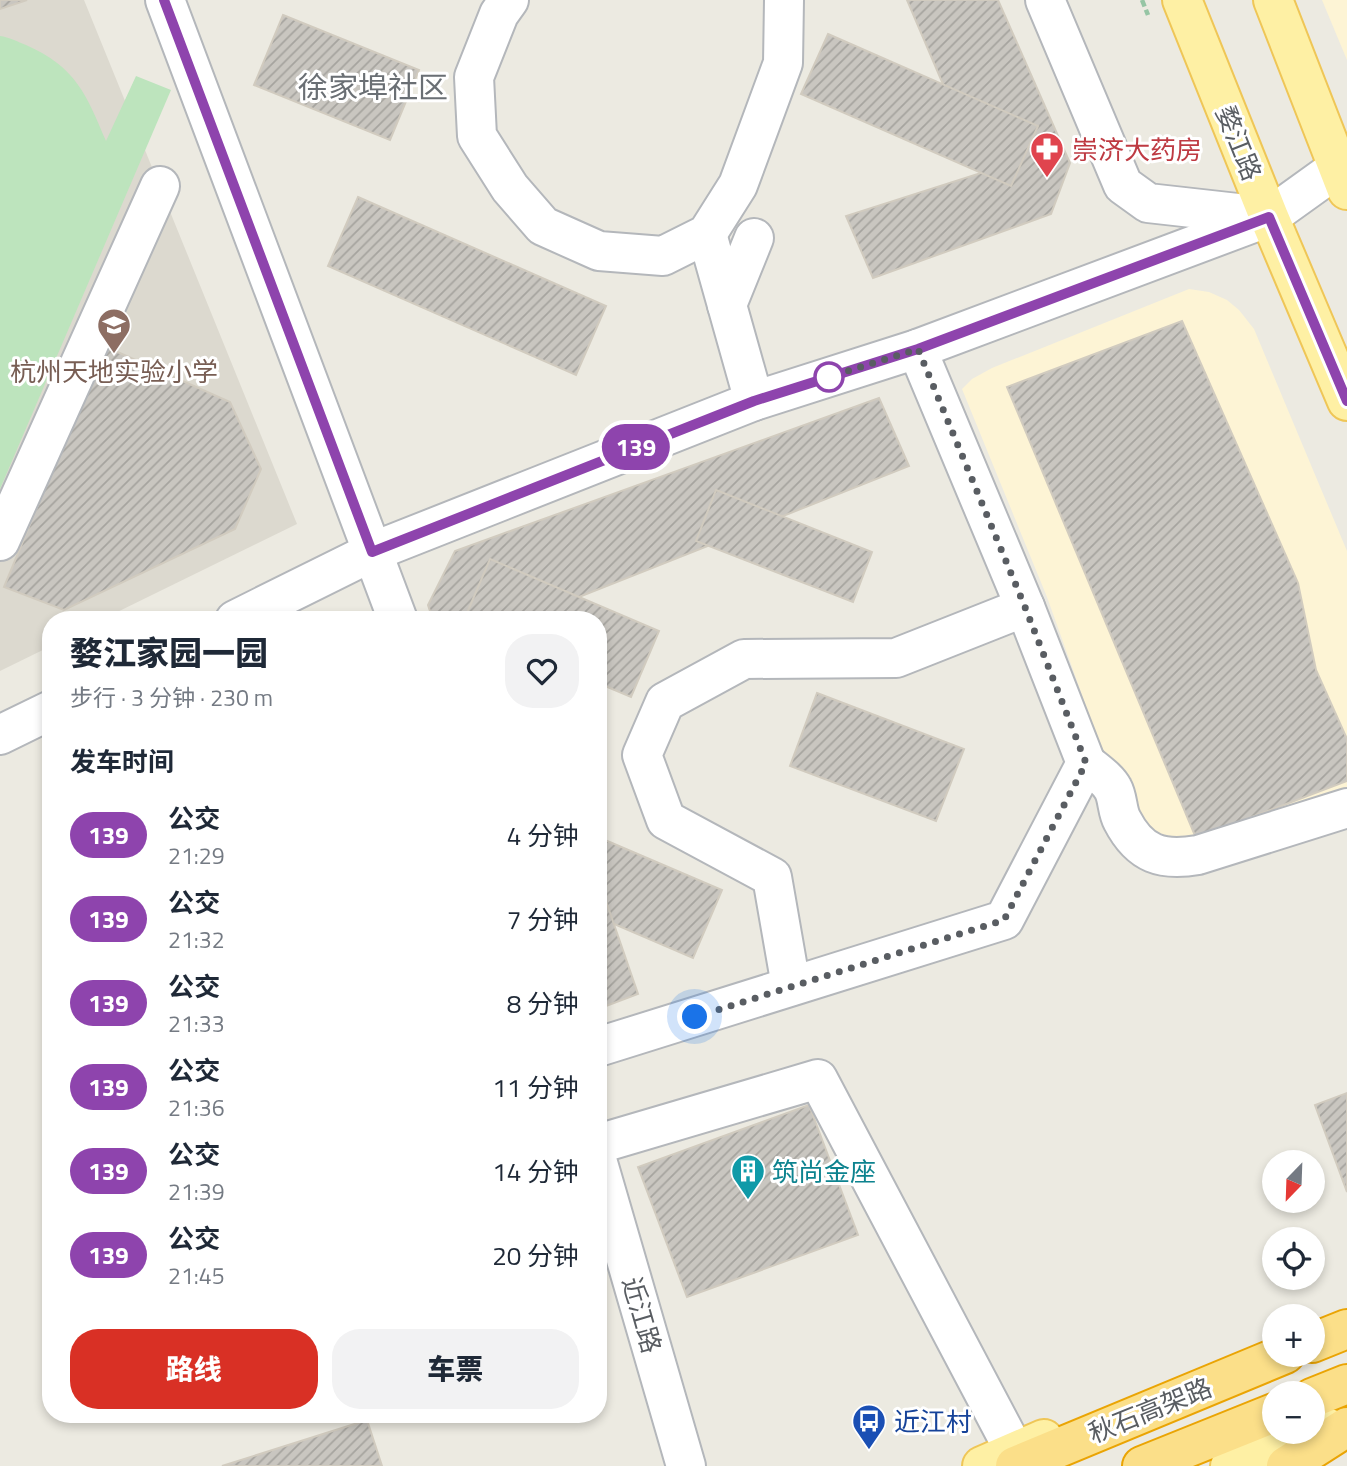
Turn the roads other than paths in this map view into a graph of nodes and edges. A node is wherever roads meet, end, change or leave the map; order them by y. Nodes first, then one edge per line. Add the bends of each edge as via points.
1 (164, 0) edge
2 (509, 0) edge
3 (784, 0) edge
4 (1045, 0) edge
5 (1182, 0) edge
6 (1273, 0) edge
7 (1344, 172) edge
8 (160, 186) dead end
9 (1269, 217) junction
10 (707, 234) junction
11 (754, 238) dead end
12 (727, 305) junction
13 (918, 349) junction
14 (754, 401) junction
15 (1347, 401) edge
16 (0, 541) edge
17 (372, 552) junction
18 (1025, 607) junction
19 (253, 611) edge
20 (395, 611) edge
21 (42, 714) edge
22 (0, 735) edge
23 (1086, 763) junction
24 (1347, 808) edge
25 (791, 986) junction
26 (607, 1044) edge
27 (607, 1141) edge
28 (607, 1194) edge
29 (1347, 1308) edge
30 (1325, 1317) edge
31 (1347, 1329) edge
32 (1325, 1338) edge
33 (1262, 1345) edge
34 (1262, 1363) edge
35 (1347, 1384) edge
36 (1325, 1393) edge
37 (1262, 1418) edge
38 (1347, 1421) edge
39 (1347, 1427) edge
40 (1004, 1461) edge
41 (686, 1466) edge
42 (1142, 1466) edge
43 (1230, 1466) edge
44 (1286, 1466) edge

1 - 17 street
2 - 10 street via 474,77 477,136 510,188 543,226 599,251 663,256
3 - 10 street via 783,64 738,185
4 - 9 street via 1123,185 1148,203
5 - 9 main road, 婺江路
6 - 7 main road
7 - 9 street
8 - 16 street
9 - 13 street
9 - 15 main road, 婺江路
10 - 12 street
11 - 12 street
12 - 14 street
13 - 14 street
13 - 18 street
14 - 17 street
17 - 19 street
17 - 20 street
18 - 23 street
18 - 25 street via 896,658 744,659 665,702 642,755 666,820 772,877
21 - 22 street
23 - 24 street via 1112,788 1121,820 1139,845 1160,857 1198,855
23 - 25 street via 1004,920
25 - 26 street
27 - 40 street via 818,1079
28 - 41 street, 近江路
29 - 30 main road
31 - 32 highway
33 - 40 main road
34 - 40 highway, 秋石高架路
35 - 36 highway
37 - 42 highway, 秋石高架路
38 - 43 main road
39 - 44 highway

